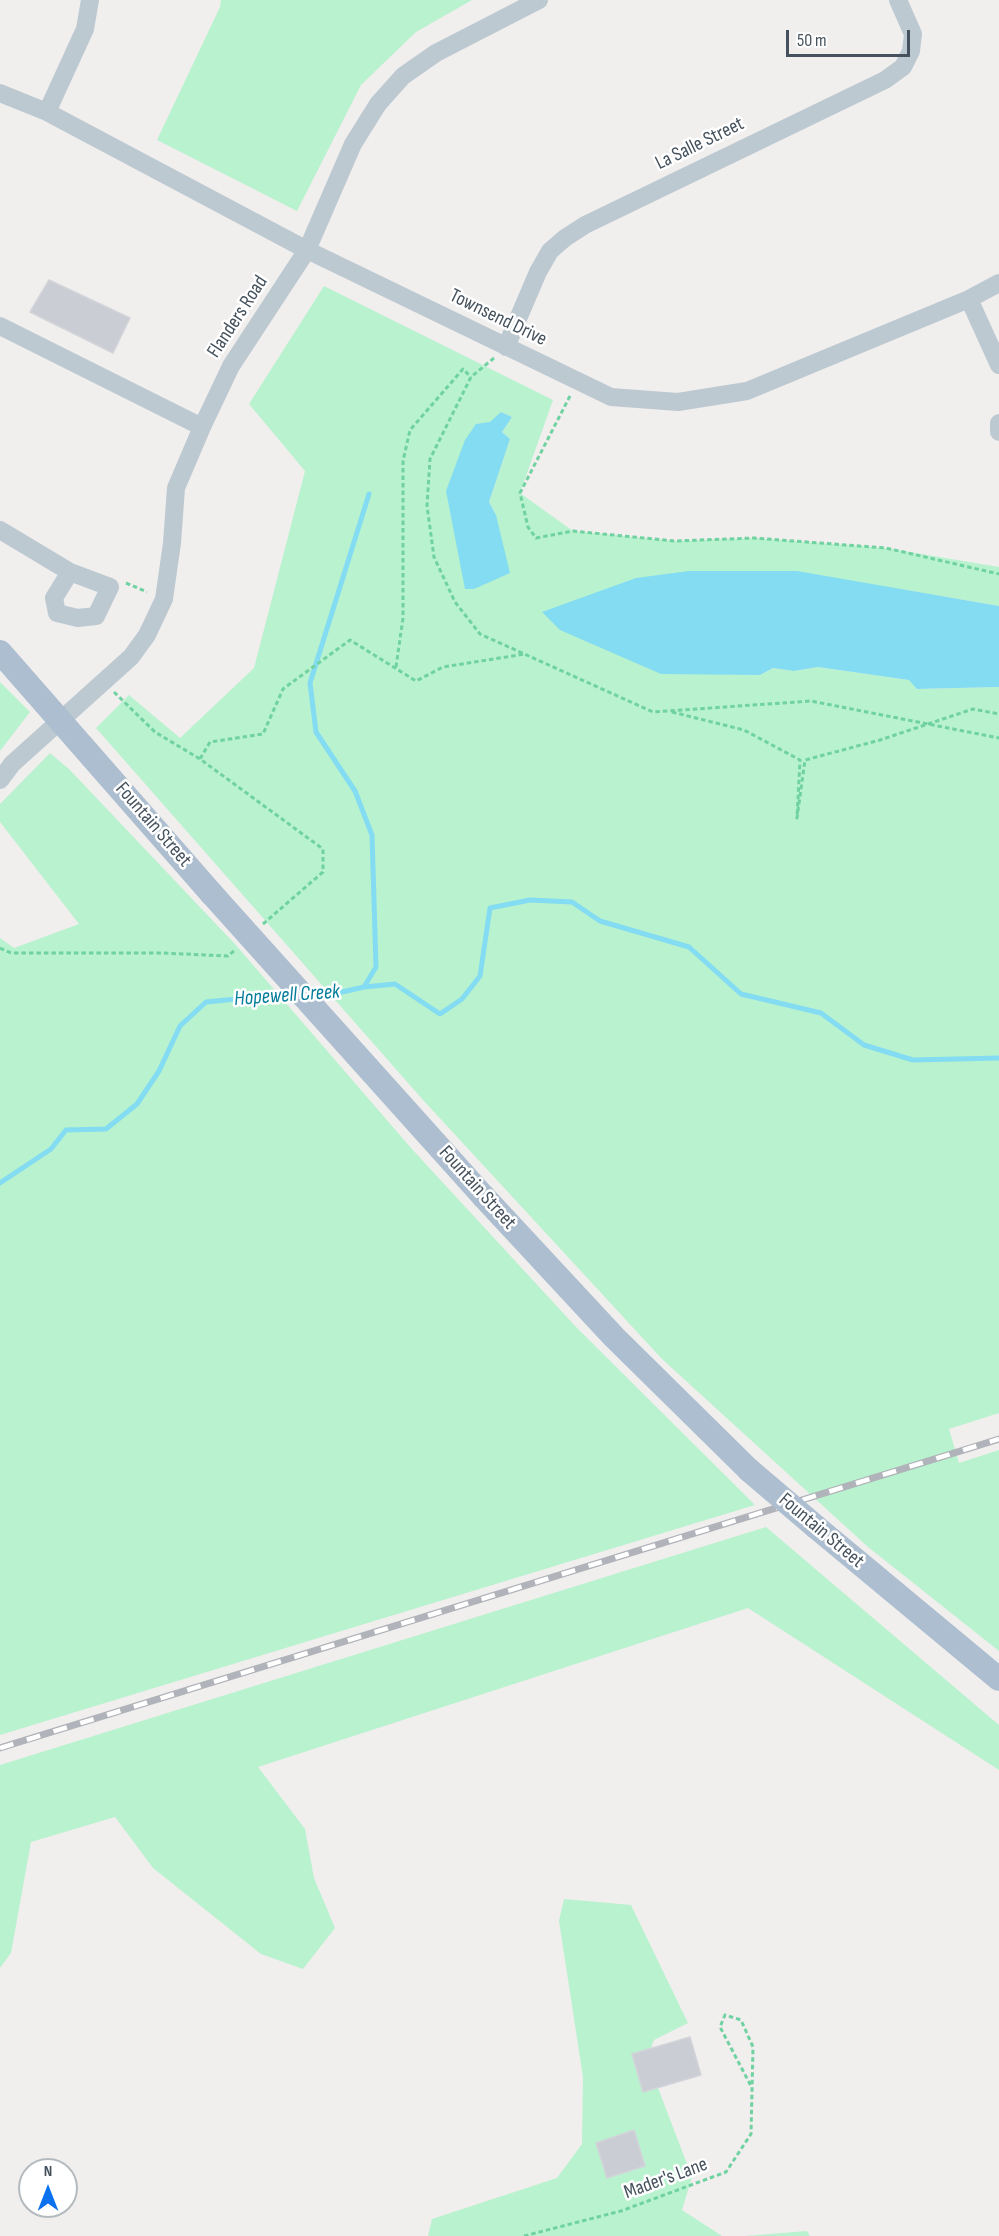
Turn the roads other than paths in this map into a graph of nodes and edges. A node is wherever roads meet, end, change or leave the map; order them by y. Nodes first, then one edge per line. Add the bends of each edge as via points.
1 (90, 0) edge
2 (539, 0) edge
3 (898, 0) edge
4 (0, 93) edge
5 (47, 112) junction
6 (308, 250) junction
7 (999, 283) edge
8 (969, 299) junction
9 (0, 326) edge
10 (506, 347) junction
11 (999, 365) edge
12 (999, 423) edge
13 (202, 426) junction
14 (999, 432) edge
15 (0, 530) edge
16 (70, 572) junction
17 (0, 652) edge
18 (63, 720) junction
19 (0, 780) edge
20 (999, 1678) edge

1 - 5 street via 85,29
2 - 6 street, Flanders Road via 458,40 404,76 378,104 353,144
3 - 10 street, La Salle Street via 913,34 911,51 903,67 885,80 565,238 550,251 538,272
4 - 5 street, Townsend Drive
5 - 6 street, Townsend Drive
6 - 10 street, Townsend Drive
6 - 13 street, Flanders Road via 231,366
7 - 8 street, Townsend Drive
8 - 10 street, Townsend Drive via 747,391 678,402 611,396
8 - 11 street
9 - 13 street
12 - 14 street
13 - 18 street, Flanders Road via 176,488 164,600 131,657
15 - 16 street
16 - 16 street via 110,587 96,616 78,618 57,613 54,598
17 - 18 main road, Fountain Street
18 - 19 street, Flanders Road via 12,764
18 - 20 main road, Fountain Street, bridge via 212,893 614,1337 749,1470

